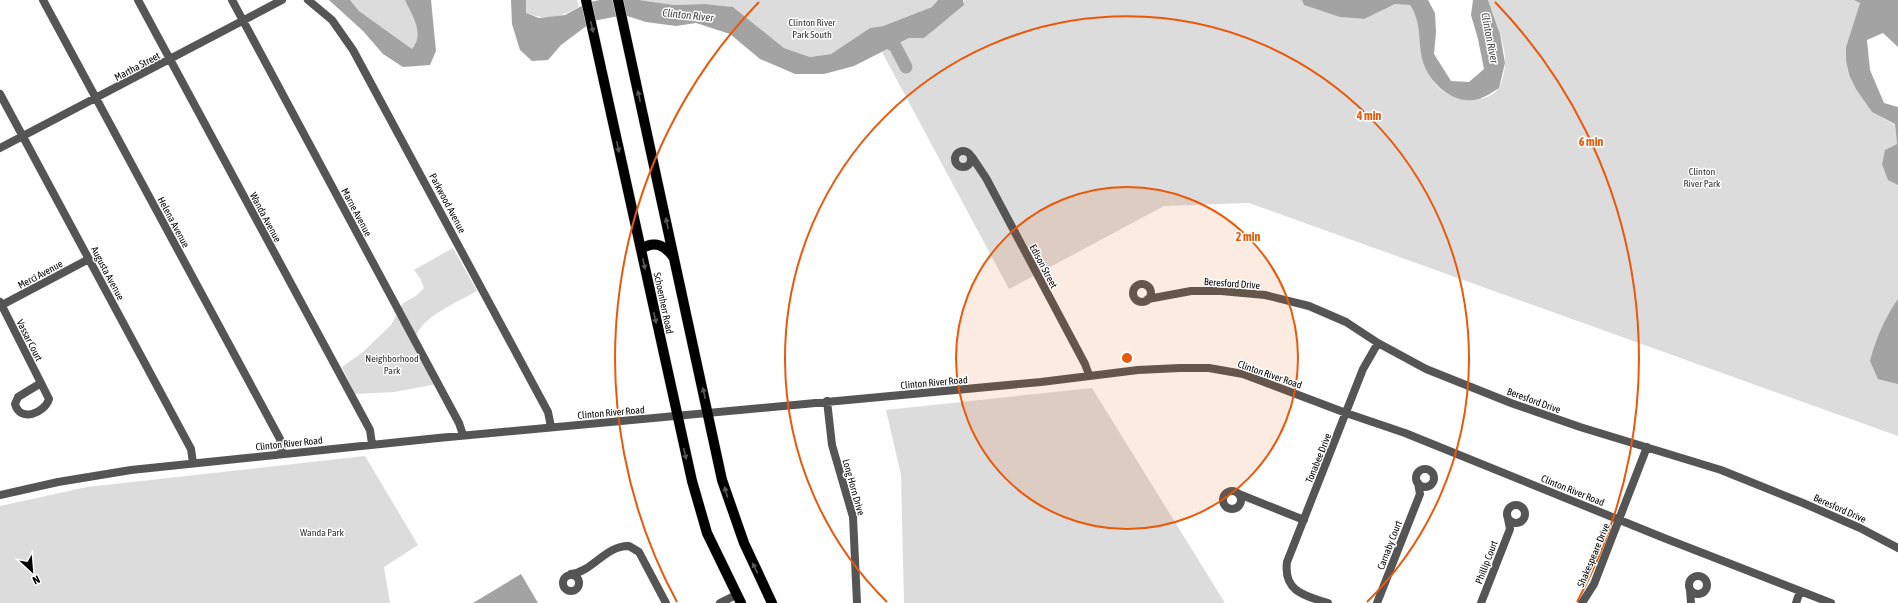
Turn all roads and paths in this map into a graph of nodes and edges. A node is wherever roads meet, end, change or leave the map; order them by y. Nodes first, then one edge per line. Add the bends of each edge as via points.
1 (43, 0) edge
2 (138, 0) edge
3 (232, 0) edge
4 (282, 0) edge
5 (308, 0) edge
6 (586, 0) edge
7 (618, 0) edge
8 (243, 21) junction
9 (170, 60) junction
10 (0, 94) edge
11 (96, 98) junction
12 (23, 136) junction
13 (0, 148) edge
14 (972, 157) junction
15 (967, 167) junction
16 (978, 168) junction
17 (641, 249) junction
18 (89, 259) junction
19 (675, 261) junction
20 (1150, 288) junction
21 (1162, 296) junction
22 (1148, 299) junction
23 (0, 305) edge
24 (1378, 343) junction
25 (1089, 376) junction
26 (41, 383) dead end
27 (827, 402) junction
28 (708, 413) junction
29 (1346, 413) junction
30 (676, 416) junction
31 (551, 427) junction
32 (463, 435) junction
33 (372, 444) junction
34 (1647, 447) junction
35 (282, 454) junction
36 (193, 463) junction
37 (1418, 483) junction
38 (1428, 487) junction
39 (1239, 494) junction
40 (1420, 494) junction
41 (0, 495) edge
42 (1249, 499) junction
43 (1239, 505) junction
44 (1508, 518) junction
45 (1304, 520) junction
46 (1618, 520) junction
47 (1518, 522) junction
48 (1510, 529) junction
49 (1898, 548) edge
50 (575, 573) junction
51 (1690, 590) junction
52 (1800, 591) junction
53 (1700, 594) junction
54 (738, 599) edge
55 (1692, 602) edge
56 (666, 603) edge
57 (720, 603) edge
58 (772, 603) edge
59 (857, 603) edge
60 (1328, 603) edge
61 (1377, 603) edge
62 (1481, 603) edge
63 (1582, 603) edge
64 (1796, 603) edge
65 (1831, 603) edge

1 - 11 street, Helena Avenue
2 - 9 street, Wanda Avenue
3 - 8 street, Marne Avenue
4 - 8 street, Martha Street
5 - 31 street, Parkwood Avenue via 332,20 353,50 544,405
6 -> 17 main road, Schoenherr Road
19 -> 7 main road, Schoenherr Road
8 - 9 street, Martha Street
8 - 32 street, Marne Avenue via 459,423
9 - 11 street, Martha Street
9 - 33 street, Wanda Avenue via 370,430
10 - 12 street, Augusta Avenue
11 - 12 street, Martha Street
11 - 35 street, Helena Avenue via 280,439
12 - 13 street, Martha Street
12 - 18 street, Augusta Avenue
14 - 15 street
14 - 15 street via 969,152 963,150 955,156 957,164
14 - 16 street, Edison Street
15 - 16 street
16 - 25 street, Edison Street via 986,178
17 - 19 main road via 659,244 669,251
17 -> 30 main road, Schoenherr Road
18 - 23 street, Merci Avenue
18 - 36 street, Augusta Avenue via 191,448
28 -> 19 main road, Schoenherr Road
20 - 21 street
20 - 22 street via 1151,294
20 - 22 street via 1142,284 1137,285 1134,290 1137,300
21 - 22 street, Beresford Drive
21 - 24 street, Beresford Drive via 1191,291 1265,295 1324,312 1346,322
23 - 26 street, Vassar Court
24 - 29 street, Tonabee Drive via 1363,369
24 - 34 street, Beresford Drive via 1426,369 1511,403
25 - 27 street, Clinton River Road
25 - 29 street, Clinton River Road via 1173,368 1220,369 1269,383
27 - 28 street, Clinton River Road
27 - 59 street, Long Horn Drive via 832,445 854,525
28 - 30 street, Clinton River Road
58 -> 28 main road, Schoenherr Road via 732,513 722,480
29 - 45 street, Tonabee Drive
29 - 46 street, Clinton River Road via 1406,433
30 - 31 street, Clinton River Road
30 -> 54 main road, Schoenherr Road via 702,518
31 - 32 street, Clinton River Road
32 - 33 street, Clinton River Road
33 - 35 street, Clinton River Road
34 - 46 street, Shakespeare Drive
34 - 49 street, Beresford Drive via 1721,470 1802,502
35 - 36 street, Clinton River Road
36 - 41 street, Clinton River Road via 105,473
37 - 38 street via 1422,487
37 - 38 street via 1418,475 1421,471 1427,470 1434,478
37 - 40 street
38 - 40 street, Carnaby Court
39 - 42 street
39 - 43 street
39 - 43 street via 1228,492 1224,502 1232,509
40 - 61 street, Carnaby Court
42 - 43 street
42 - 45 street
44 - 47 street
44 - 47 street via 1510,508 1520,507 1524,511 1524,516
44 - 48 street
45 - 60 street, Tonabee Drive via 1287,562 1287,572 1290,582 1301,595
46 - 52 street, Clinton River Road
46 - 63 street, Shakespeare Drive via 1594,584
47 - 48 street, Phillip Court
48 - 62 street, Phillip Court
50 - 50 street via 579,581 577,589 566,590 563,581 566,576
50 - 56 street via 618,548 629,546 639,552
51 - 53 street
51 - 53 street via 1689,584 1692,579 1702,578 1706,585
51 - 55 street
52 - 64 street
52 - 65 street, Clinton River Road
53 - 55 street
54 - 57 street

